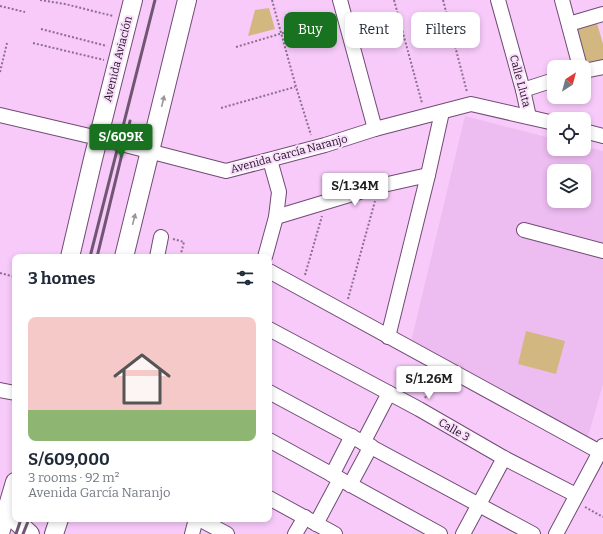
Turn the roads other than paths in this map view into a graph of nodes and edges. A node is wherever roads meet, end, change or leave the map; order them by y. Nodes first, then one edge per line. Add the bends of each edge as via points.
1 (133, 0) edge
2 (187, 0) edge
3 (340, 0) edge
4 (498, 0) edge
5 (562, 0) edge
6 (602, 19) edge
7 (569, 24) junction
8 (578, 60) edge
9 (603, 67) edge
10 (591, 70) edge
11 (547, 82) edge
12 (523, 90) junction
13 (442, 112) junction
14 (0, 115) edge
15 (529, 116) junction
16 (547, 121) edge
17 (375, 130) junction
18 (591, 133) edge
19 (603, 136) edge
20 (98, 138) junction
21 (150, 152) junction
22 (270, 160) junction
23 (428, 175) junction
24 (276, 217) junction
25 (524, 230) dead end
26 (161, 237) dead end
27 (603, 251) edge
28 (71, 254) edge
29 (125, 254) edge
30 (158, 254) edge
31 (266, 254) edge
32 (272, 273) edge
33 (272, 331) edge
34 (388, 337) junction
35 (0, 390) edge
36 (12, 392) edge
37 (389, 393) junction
38 (272, 394) edge
39 (272, 442) edge
40 (362, 442) junction
41 (601, 449) edge
42 (504, 458) junction
43 (341, 480) junction
44 (12, 490) edge
45 (575, 498) junction
46 (8, 500) edge
47 (272, 500) edge
48 (479, 505) junction
49 (12, 511) edge
50 (310, 520) junction
51 (17, 522) edge
52 (195, 522) edge
53 (205, 522) edge
54 (0, 533) edge
55 (30, 534) edge
56 (192, 534) edge
57 (227, 534) edge
58 (296, 534) edge
59 (335, 534) edge
60 (440, 534) edge
61 (463, 534) edge
62 (533, 534) edge
63 (556, 534) edge

1 - 20 main road, Avenida Aviación
21 -> 2 main road
3 - 17 street
4 - 12 street, Calle Lluta
5 - 7 street
6 - 7 street
7 - 8 street
9 - 10 street
11 - 12 street
12 - 15 street, Calle Lluta
13 - 15 street, Avenida García Naranjo via 471,104
13 - 17 street, Avenida García Naranjo
13 - 23 street
14 - 20 street, Avenida García Naranjo
15 - 16 street, Avenida García Naranjo
17 - 22 street, Avenida García Naranjo
18 - 19 street
20 - 21 street, Avenida García Naranjo
20 - 28 main road, Avenida Aviación
21 - 22 street, Avenida García Naranjo via 226,171
29 -> 21 main road
22 - 24 street via 278,192
23 - 24 street via 379,186
23 - 34 street
24 - 31 street
25 - 27 street
26 - 30 street
32 - 34 street
33 - 37 street, Calle 3
34 - 41 street
35 - 36 street
37 - 40 street
37 - 42 street, Calle 3
38 - 40 street
39 - 43 street
40 - 43 street
40 - 43 street
40 - 48 street
41 - 45 street
42 - 45 street, Calle 3
42 - 48 street
43 - 50 street
43 - 60 street
44 - 46 main road
45 - 63 street
46 - 49 main road
46 - 54 main road
47 - 50 street
48 - 61 street
48 - 62 street
50 - 58 street
50 - 59 street
51 - 55 main road
52 - 56 street
53 - 57 street

